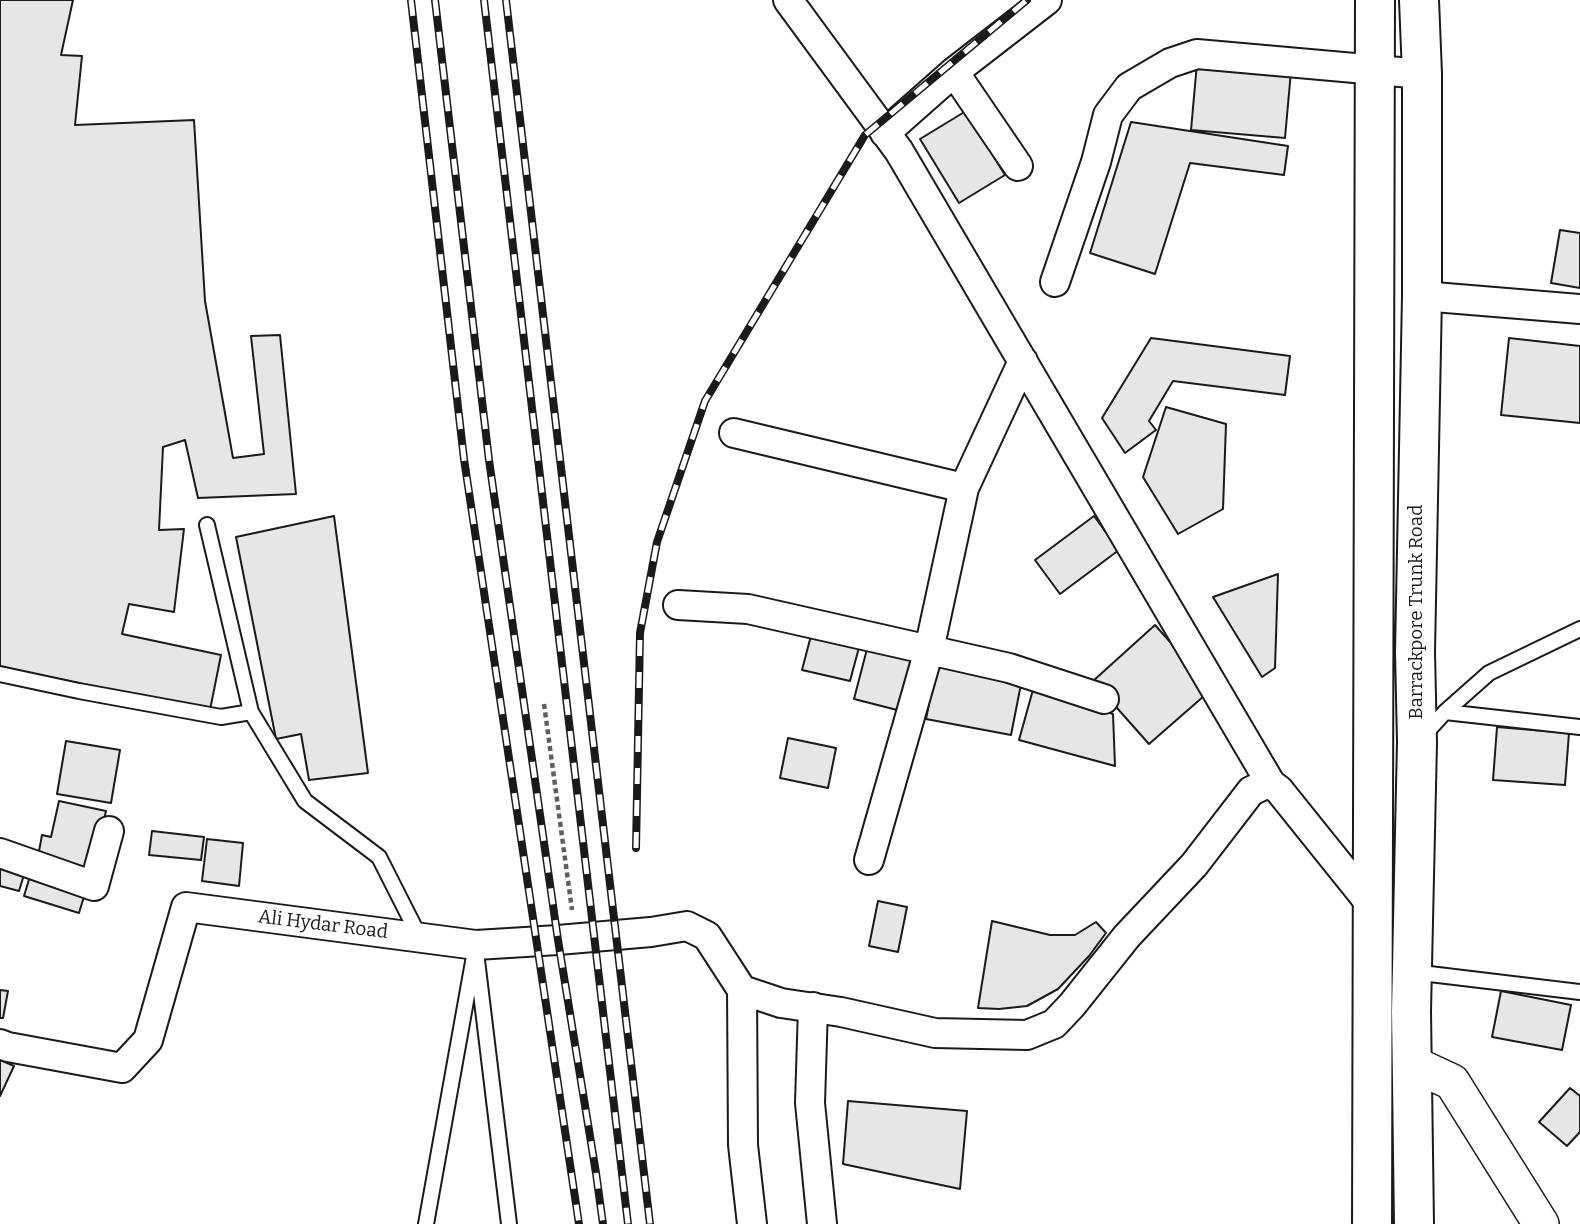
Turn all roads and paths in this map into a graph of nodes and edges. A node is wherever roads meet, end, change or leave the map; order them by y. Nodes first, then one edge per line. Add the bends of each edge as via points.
1 (788, 0) edge
2 (1047, 0) edge
3 (1375, 0) edge
4 (1419, 0) edge
5 (1376, 71) junction
6 (954, 72) junction
7 (1422, 74) junction
8 (885, 133) junction
9 (1018, 166) dead end
10 (1055, 282) dead end
11 (1422, 296) junction
12 (1580, 309) edge
13 (1023, 361) junction
14 (734, 433) dead end
15 (964, 488) junction
16 (206, 525) dead end
17 (678, 605) dead end
18 (1580, 629) edge
19 (929, 650) junction
20 (0, 674) edge
21 (1104, 699) dead end
22 (544, 704) dead end
23 (251, 712) junction
24 (1445, 712) junction
25 (1580, 727) edge
26 (1417, 742) junction
27 (1271, 784) junction
28 (109, 831) dead end
29 (0, 853) edge
30 (869, 860) dead end
31 (1373, 907) junction
32 (419, 938) junction
33 (576, 938) junction
34 (476, 945) junction
35 (1392, 971) junction
36 (742, 990) junction
37 (1580, 992) edge
38 (813, 1007) junction
39 (0, 1044) edge
40 (1411, 1063) junction
41 (426, 1224) edge
42 (509, 1224) edge
43 (752, 1224) edge
44 (822, 1224) edge
45 (1372, 1224) edge
46 (1414, 1224) edge
47 (1541, 1224) edge

1 - 8 street
2 - 6 street
3 - 5 main road, Barrackpore Trunk Road
4 - 7 main road, Barrackpore Trunk Road
5 - 7 street
5 - 10 street via 1197,54 1170,63 1129,87 1108,115
5 - 31 main road, Barrackpore Trunk Road
6 - 8 street
6 - 9 street
7 - 11 main road, Barrackpore Trunk Road
8 - 13 street
11 - 12 street
11 - 26 main road, Barrackpore Trunk Road
13 - 15 street
13 - 27 street
14 - 15 street
15 - 19 street
16 - 23 lane
17 - 19 street via 748,609
18 - 24 lane via 1489,673
19 - 21 street via 1009,668
19 - 30 street
20 - 23 lane via 220,716
22 - 33 path
23 - 32 lane via 305,801 379,857
24 - 25 lane
24 - 26 lane
26 - 35 main road, Barrackpore Trunk Road
27 - 31 street
27 - 38 street via 1251,791 1194,865 1054,1024 1027,1035 935,1033
28 - 29 street via 94,886
31 - 35 main road, Barrackpore Trunk Road
32 - 34 street, Ali Hydar Road
32 - 39 street, Ali Hydar Road via 187,907 148,1040 122,1068
33 - 34 street, Ali Hydar Road
33 - 36 street, Ali Hydar Road via 687,926 707,936
34 - 41 lane
34 - 42 lane
35 - 37 lane
35 - 40 main road, Barrackpore Trunk Road
35 - 45 main road, Barrackpore Trunk Road
36 - 38 street via 781,1003
36 - 43 street via 743,1144
38 - 44 street via 810,1103
40 - 46 main road, Barrackpore Trunk Road
40 - 47 street via 1452,1082

